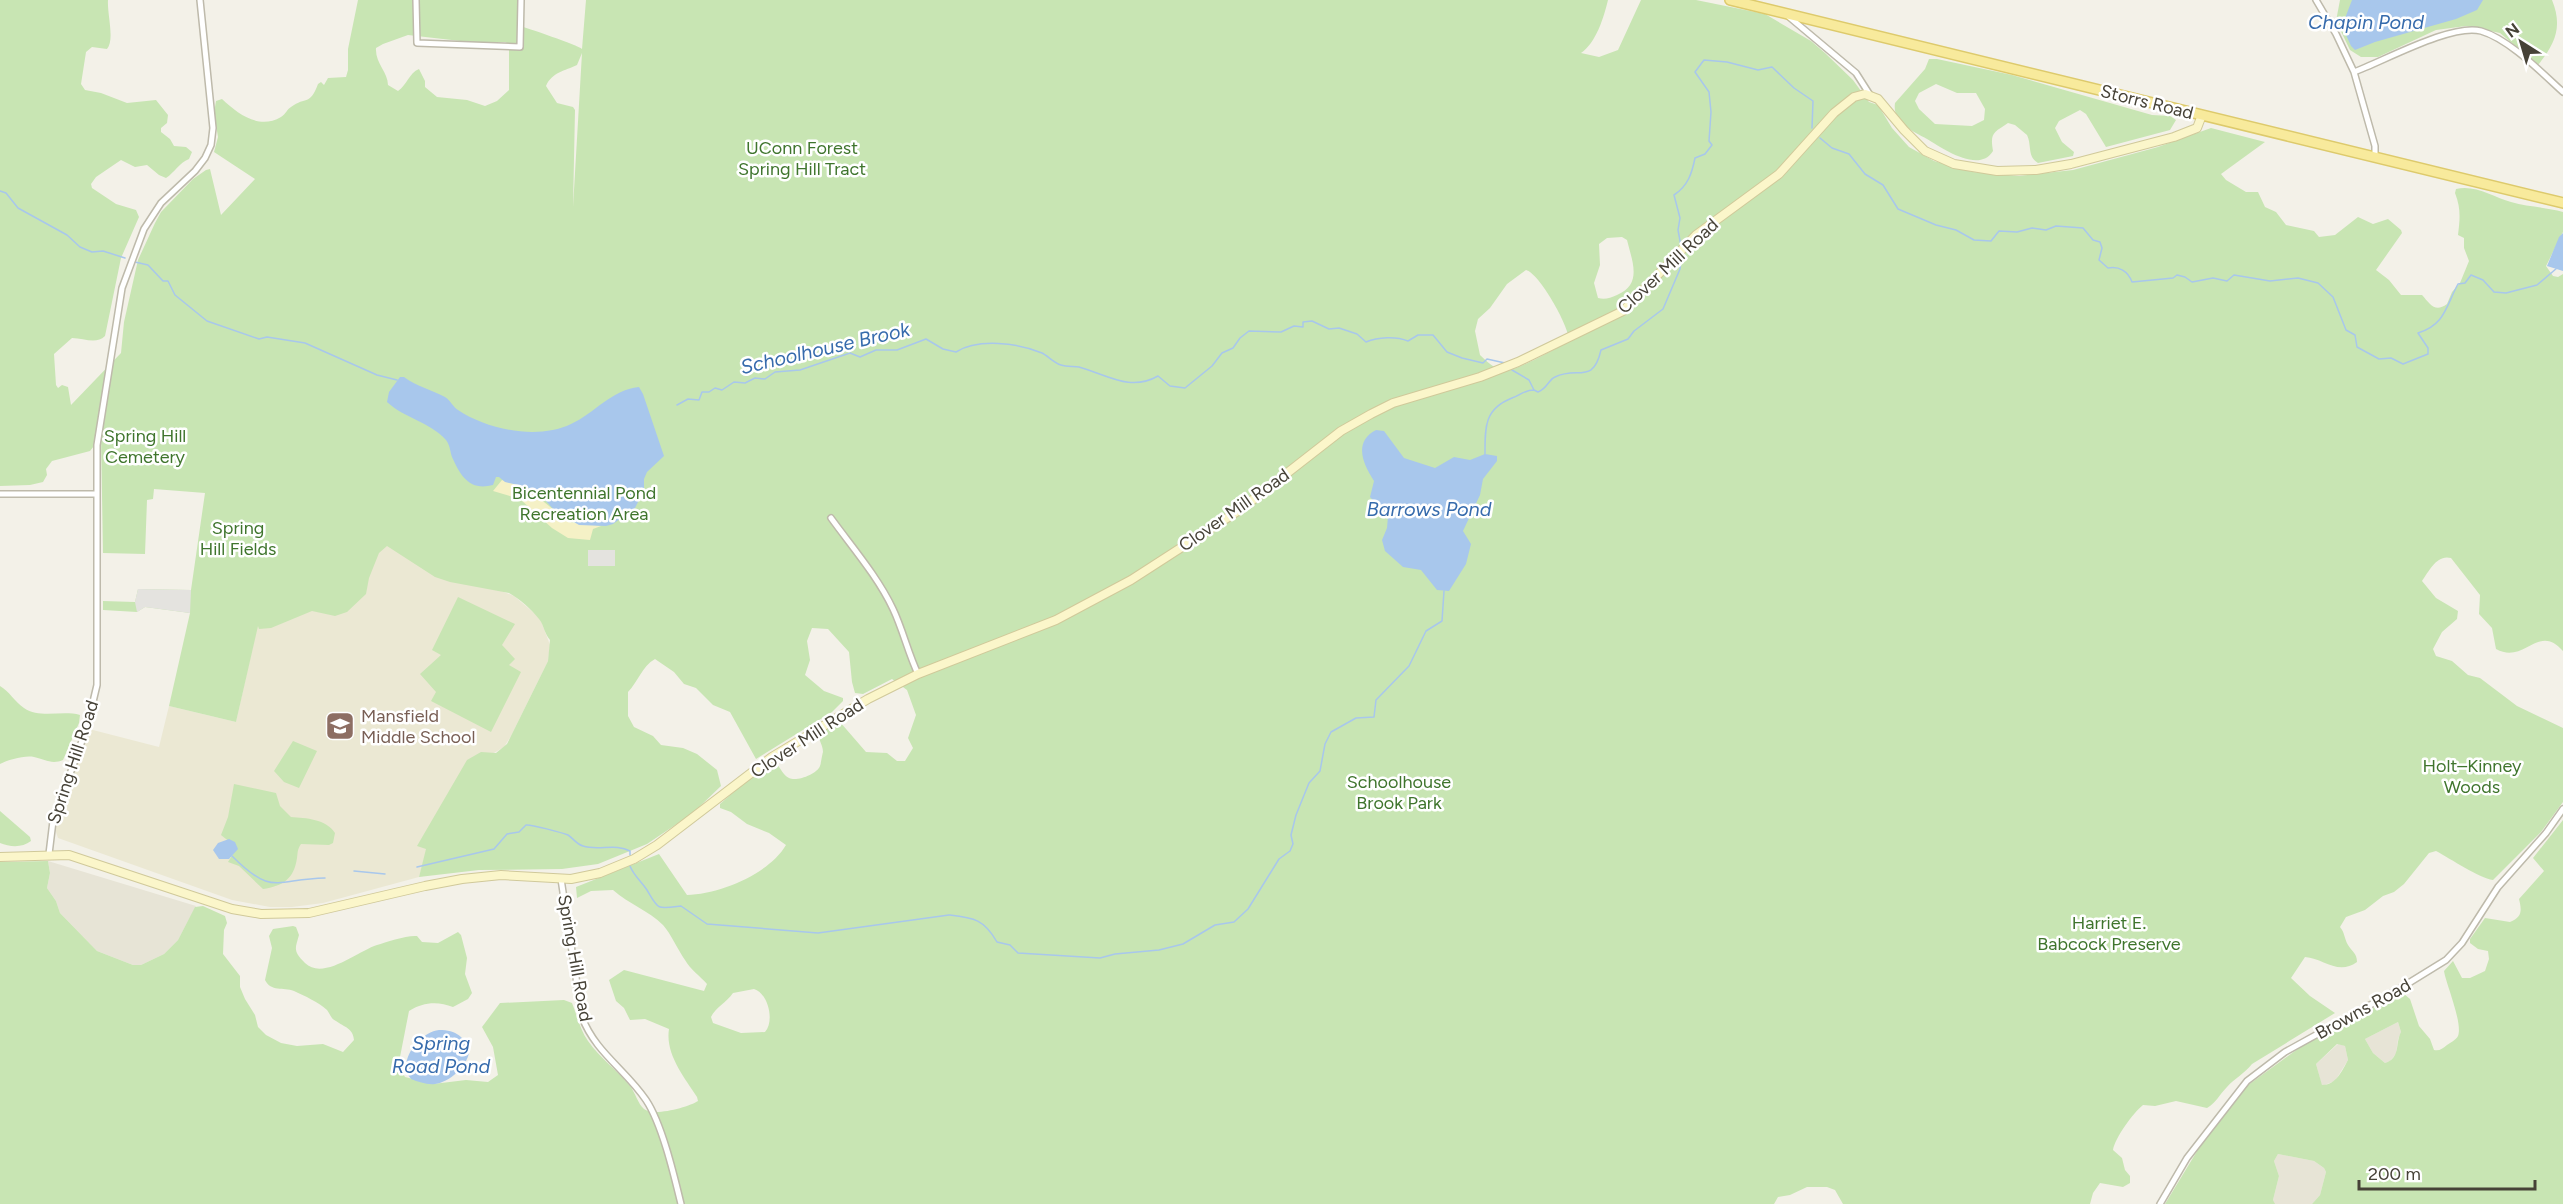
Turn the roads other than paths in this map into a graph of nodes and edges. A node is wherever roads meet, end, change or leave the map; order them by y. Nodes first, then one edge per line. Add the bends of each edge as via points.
1 (200, 0) edge
2 (416, 0) edge
3 (522, 0) edge
4 (1731, 0) edge
5 (2316, 0) edge
6 (1786, 14) junction
7 (2354, 72) junction
8 (2563, 92) edge
9 (1870, 95) junction
10 (2202, 115) junction
11 (2375, 157) junction
12 (2563, 203) edge
13 (0, 494) edge
14 (96, 494) junction
15 (831, 518) dead end
16 (918, 674) junction
17 (2563, 809) edge
18 (49, 854) junction
19 (0, 857) edge
20 (561, 879) junction
21 (681, 1204) edge
22 (2160, 1204) edge

1 - 14 street, Spring Hill Road via 213,128 211,145 195,171 152,215 122,288 97,445
2 - 3 street via 417,43 520,47
4 - 6 main road, Storrs Road
5 - 7 street
6 - 9 street via 1856,73
6 - 10 main road, Storrs Road
7 - 8 street via 2446,34 2475,30 2500,41
7 - 11 street
9 - 10 street via 1882,102 1925,151 1954,164 1997,171 2071,164 2174,137 2197,128
9 - 16 street, Clover Mill Road via 1849,99 1779,174 1696,235 1623,311 1518,362 1393,403 1371,414 1341,431 1241,509 1131,580 1056,620
10 - 11 main road, Storrs Road
11 - 12 main road, Storrs Road
13 - 14 street
14 - 18 street, Spring Hill Road via 97,685 87,727 53,821
15 - 16 street via 887,597
16 - 20 street, Clover Mill Road via 772,757 684,826 634,859 600,873
17 - 22 street, Browns Road via 2505,878 2462,943 2446,960 2285,1052 2247,1082 2187,1158
18 - 19 street
18 - 20 street, Spring Hill Road via 69,855 261,915 309,913 462,879 501,875
20 - 21 street, Spring Hill Road via 587,1031 647,1101 672,1167

